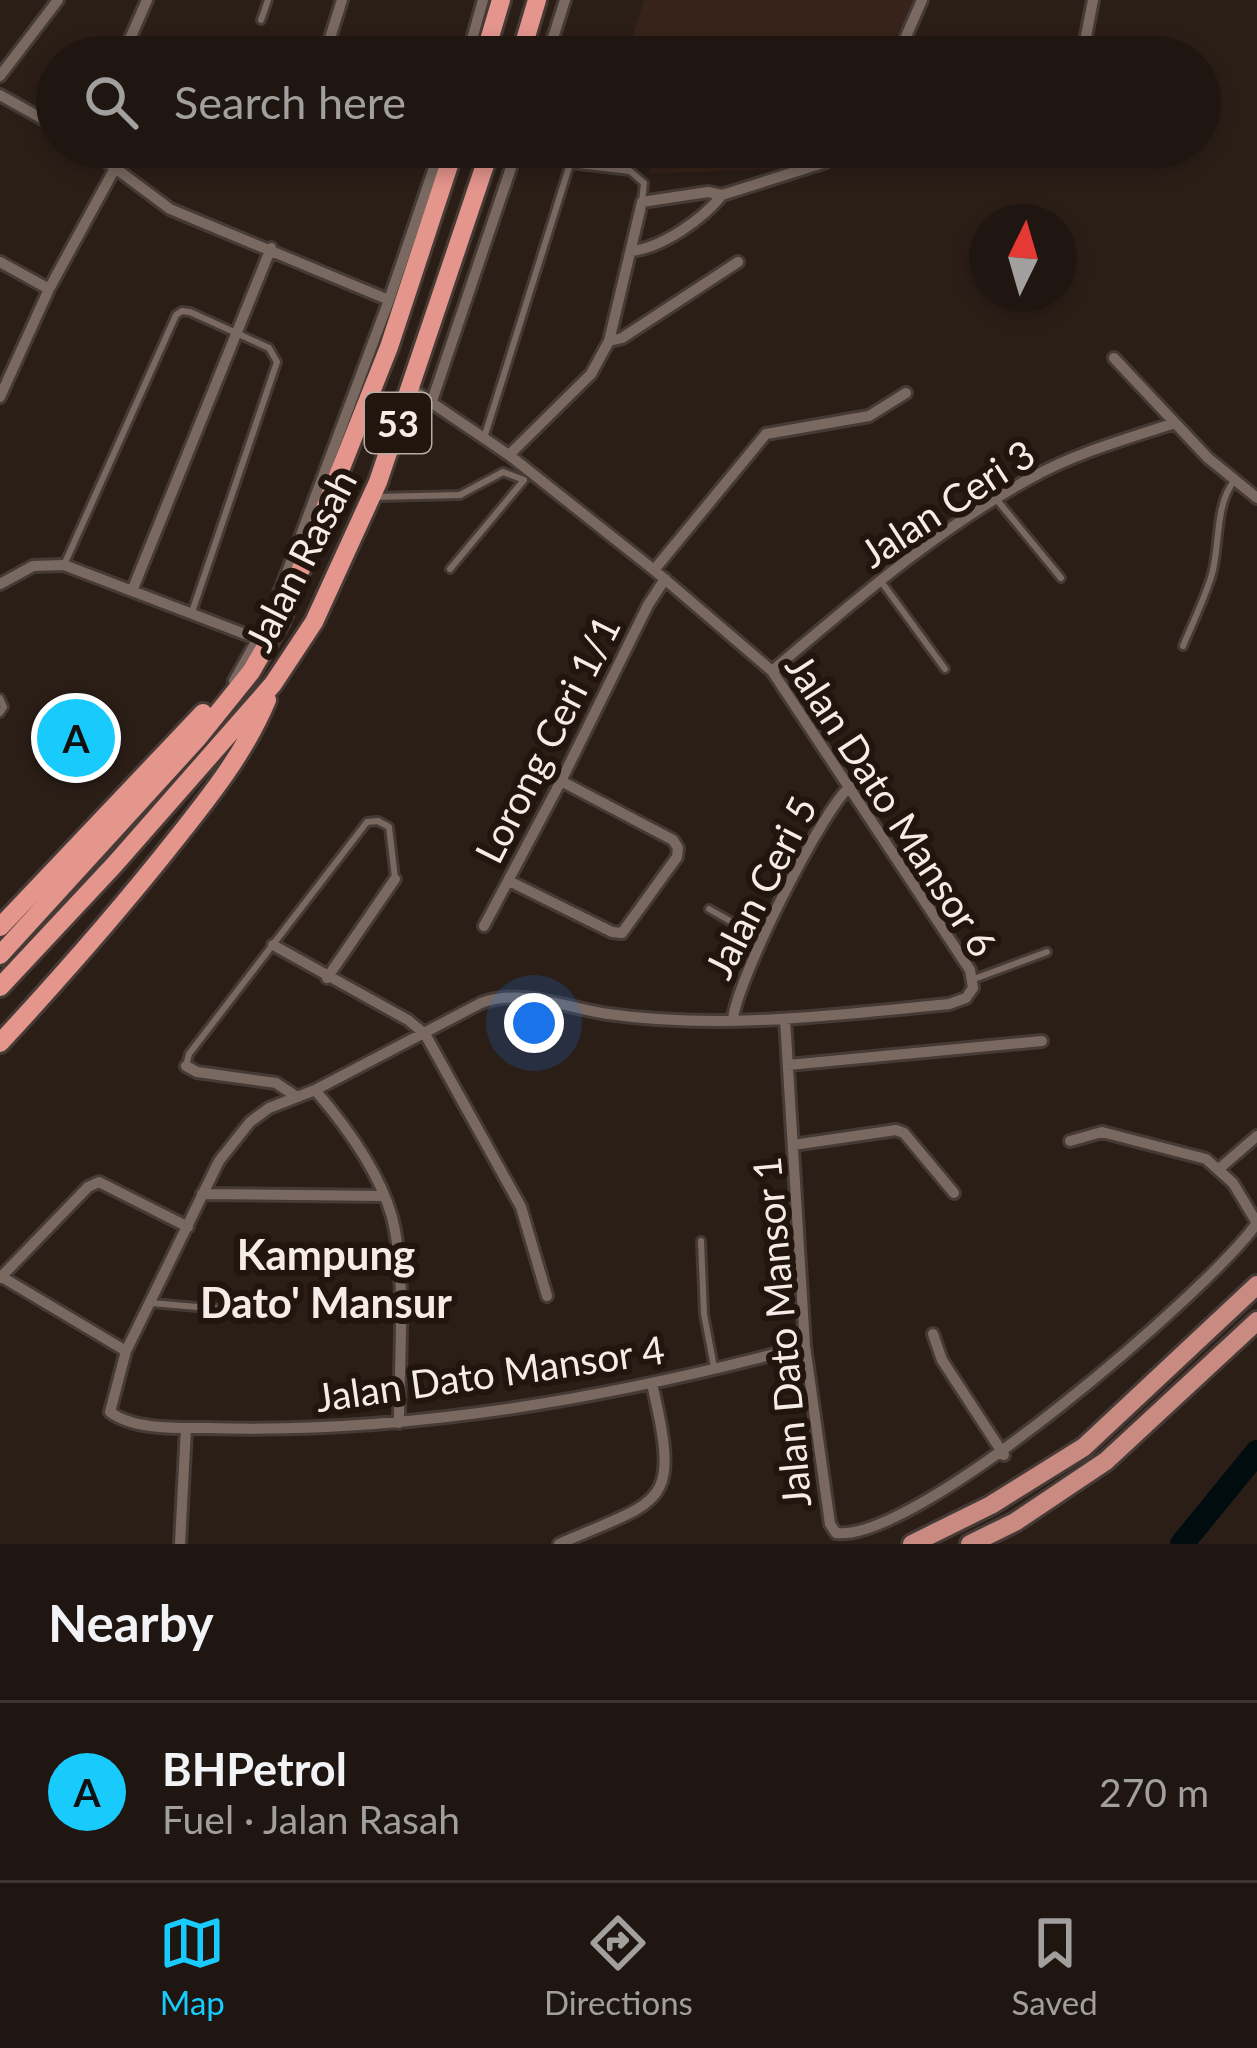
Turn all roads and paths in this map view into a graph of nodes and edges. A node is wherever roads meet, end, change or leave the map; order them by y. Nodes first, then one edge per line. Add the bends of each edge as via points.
1 (58, 0) edge
2 (147, 0) edge
3 (268, 0) edge
4 (342, 0) edge
5 (483, 0) edge
6 (501, 0) edge
7 (537, 0) edge
8 (565, 0) edge
9 (922, 0) edge
10 (1093, 0) edge
11 (261, 20) dead end
12 (131, 36) edge
13 (331, 36) edge
14 (472, 36) edge
15 (490, 36) edge
16 (526, 36) edge
17 (554, 36) edge
18 (906, 36) edge
19 (1086, 36) edge
20 (0, 76) edge
21 (0, 95) edge
22 (36, 115) edge
23 (112, 168) edge
24 (434, 168) edge
25 (448, 168) edge
26 (484, 168) edge
27 (511, 168) edge
28 (569, 168) edge
29 (608, 168) edge
30 (807, 168) edge
31 (114, 170) junction
32 (722, 195) junction
33 (642, 202) junction
34 (271, 248) junction
35 (631, 251) junction
36 (0, 262) edge
37 (738, 262) dead end
38 (49, 289) junction
39 (389, 300) junction
40 (237, 332) junction
41 (609, 341) junction
42 (1114, 358) dead end
43 (410, 388) junction
44 (906, 393) dead end
45 (0, 397) edge
46 (432, 400) junction
47 (1175, 423) junction
48 (484, 438) junction
49 (508, 455) junction
50 (527, 476) junction
51 (1234, 481) junction
52 (371, 497) junction
53 (1257, 499) edge
54 (997, 500) junction
55 (64, 565) junction
56 (450, 569) dead end
57 (654, 570) junction
58 (1061, 578) dead end
59 (665, 580) junction
60 (880, 580) junction
61 (0, 582) edge
62 (133, 591) junction
63 (191, 614) junction
64 (280, 622) junction
65 (258, 639) junction
66 (1183, 646) dead end
67 (945, 669) dead end
68 (772, 671) junction
69 (234, 681) junction
70 (273, 684) junction
71 (0, 698) edge
72 (0, 713) edge
73 (561, 782) junction
74 (851, 786) junction
75 (395, 878) joint
76 (509, 881) junction
77 (709, 909) dead end
78 (484, 926) dead end
79 (0, 927) edge
80 (764, 939) junction
81 (272, 945) junction
82 (1047, 952) dead end
83 (0, 955) edge
84 (328, 978) junction
85 (974, 979) junction
86 (0, 987) edge
87 (785, 1019) junction
88 (734, 1021) junction
89 (425, 1034) junction
90 (1042, 1041) dead end
91 (0, 1043) edge
92 (788, 1065) junction
93 (186, 1066) joint
94 (315, 1090) junction
95 (297, 1096) junction
96 (1257, 1136) edge
97 (1070, 1141) dead end
98 (793, 1145) junction
99 (1220, 1168) junction
100 (954, 1192) dead end
101 (202, 1194) junction
102 (382, 1196) junction
103 (1257, 1223) edge
104 (188, 1227) junction
105 (701, 1241) dead end
106 (1, 1278) edge
107 (1257, 1285) edge
108 (547, 1296) dead end
109 (151, 1303) junction
110 (280, 1314) dead end
111 (1257, 1321) edge
112 (933, 1334) dead end
113 (805, 1346) junction
114 (126, 1351) junction
115 (714, 1370) junction
116 (652, 1384) junction
117 (110, 1412) joint
118 (399, 1423) junction
119 (186, 1428) junction
120 (1004, 1455) junction
121 (180, 1544) edge
122 (559, 1544) edge
123 (913, 1544) edge
124 (970, 1544) edge

1 - 20 street
2 - 12 street
3 - 11 lane
4 - 13 street
5 - 14 street
6 - 15 highway
7 - 16 highway
8 - 17 street
9 - 18 street
10 - 19 street
21 - 22 street
23 - 31 street
24 - 39 street
25 - 64 highway, Jalan Rasah / 53 via 389,346
26 - 43 highway, Jalan Rasah / 53
27 - 46 street
28 - 48 lane
29 - 33 lane via 636,173
30 - 32 street
31 - 34 street via 170,209
31 - 38 street
32 - 33 street
32 - 35 street via 710,210
33 - 35 street
34 - 39 street
34 - 40 street
35 - 41 street
36 - 38 street
37 - 41 street
38 - 45 street
39 - 65 street
40 - 55 lane via 186,311 176,315
40 - 62 street
40 - 63 lane via 269,348 277,362
41 - 49 street via 592,374
42 - 47 street
43 - 46 street, Jalan Dato Mansor 6
43 - 52 highway, Jalan Rasah / 53
44 - 57 street via 869,416 766,434
46 - 48 street, Jalan Dato Mansor 6
47 - 51 street
47 - 54 street, Jalan Ceri 3 via 1088,452
48 - 49 street, Jalan Dato Mansor 6
49 - 50 street, Jalan Dato Mansor 6
50 - 52 lane via 502,472 460,495
50 - 56 lane
50 - 57 street, Jalan Dato Mansor 6
51 - 53 street
51 - 66 lane via 1223,496 1210,580
52 - 70 highway, Jalan Rasah / 53 via 314,622
54 - 58 lane
54 - 60 street, Jalan Ceri 3
55 - 61 street via 33,566
55 - 62 street
57 - 59 street, Jalan Dato Mansor 6
59 - 68 street, Jalan Dato Mansor 6
59 - 73 street, Lorong Ceri 1/1
60 - 67 lane
60 - 68 street, Jalan Ceri 3
62 - 63 street
63 - 65 street
64 - 69 highway
64 - 83 highway, Jalan Rasah / 53 via 197,739
65 - 69 street
68 - 74 street, Jalan Dato Mansor 6
69 - 79 highway
70 - 86 highway, Jalan Rasah / 53
70 - 91 highway via 252,736 213,793
71 - 72 lane
73 - 76 street, Lorong Ceri 1/1
73 - 76 street via 673,840 677,857 622,933
74 - 80 street, Jalan Ceri 5 via 832,804
74 - 85 street, Jalan Dato Mansor 6
75 - 81 lane via 389,827 367,822
75 - 84 street
76 - 78 street, Lorong Ceri 1/1
77 - 80 lane
80 - 88 street, Jalan Ceri 5
81 - 84 street
81 - 93 lane
82 - 85 lane
84 - 89 street
85 - 87 street, Jalan Dato Mansor 6 via 966,998 949,1004
87 - 88 street, Jalan Dato Mansor 6
87 - 92 street, Jalan Dato Mansor 1
88 - 89 street, Jalan Dato Mansor 6 via 612,1015 507,996
89 - 94 street, Jalan Dato Mansor 6
89 - 108 street via 521,1207
90 - 92 street
92 - 98 street, Jalan Dato Mansor 1
93 - 95 street via 276,1083
94 - 95 street, Jalan Dato Mansor 6
94 - 102 street via 343,1121
95 - 101 street, Jalan Dato Mansor 6 via 250,1122
96 - 99 street
97 - 99 street via 1102,1132 1186,1151
98 - 100 street via 896,1130
98 - 113 street, Jalan Dato Mansor 1
99 - 103 street
101 - 102 street
101 - 104 street, Jalan Dato Mansor 6
102 - 118 street via 398,1246
103 - 120 street, Jalan Dato Mansor 1 via 1145,1338
104 - 106 street via 99,1182
104 - 109 street, Jalan Dato Mansor 6
105 - 115 lane
106 - 114 street
107 - 123 main road via 1084,1447
109 - 110 lane
109 - 114 street, Jalan Dato Mansor 6
111 - 124 main road via 1106,1461
112 - 120 street
113 - 115 street, Jalan Dato Mansor 4
113 - 120 street, Jalan Dato Mansor 1 via 836,1533 860,1535 941,1501
114 - 117 street, Jalan Dato Mansor 6
115 - 116 street, Jalan Dato Mansor 4
116 - 118 street, Jalan Dato Mansor 4
116 - 122 street via 664,1446 657,1492 644,1509
117 - 119 street, Jalan Dato Mansor 4
118 - 119 street, Jalan Dato Mansor 4
119 - 121 street

